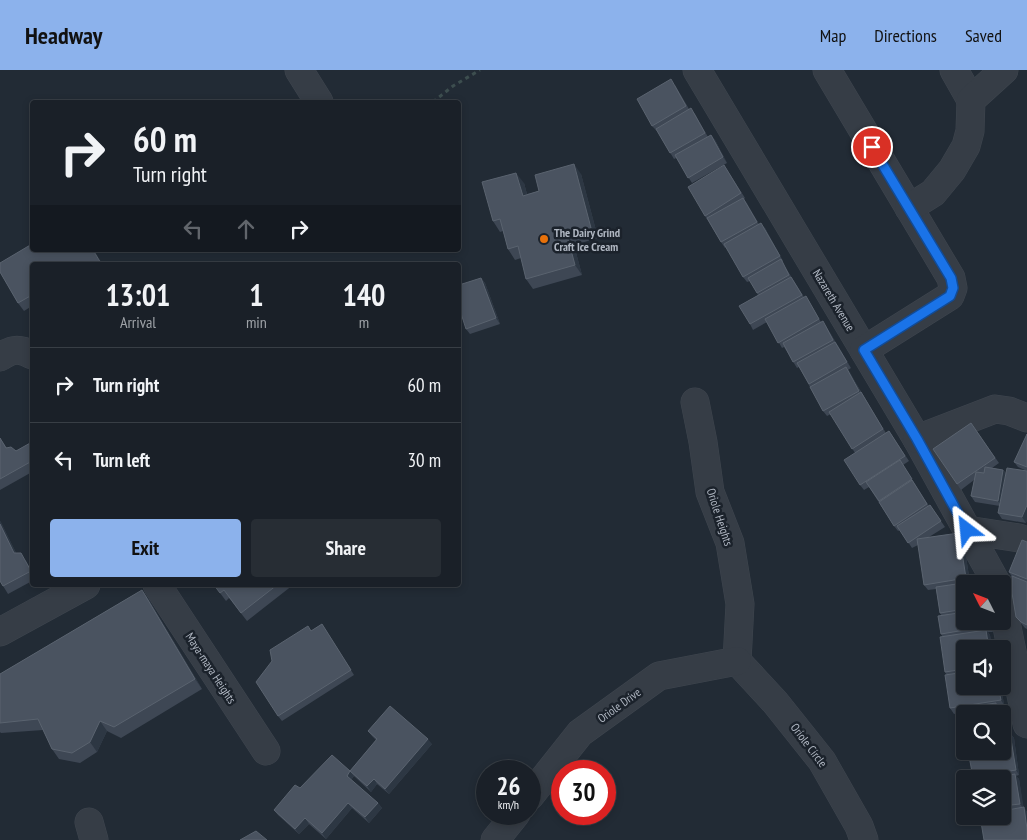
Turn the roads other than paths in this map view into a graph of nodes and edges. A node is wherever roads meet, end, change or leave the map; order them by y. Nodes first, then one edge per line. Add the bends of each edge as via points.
1 (299, 70) edge
2 (697, 70) edge
3 (826, 70) edge
4 (954, 70) edge
5 (1004, 70) edge
6 (318, 100) edge
7 (972, 100) junction
8 (909, 208) junction
9 (864, 350) junction
10 (30, 354) edge
11 (0, 357) edge
12 (695, 402) dead end
13 (1027, 418) edge
14 (917, 439) junction
15 (967, 530) junction
16 (1027, 541) edge
17 (992, 575) edge
18 (82, 587) edge
19 (158, 587) edge
20 (1011, 630) edge
21 (0, 632) edge
22 (1021, 660) edge
23 (737, 661) junction
24 (1027, 724) edge
25 (266, 751) dead end
26 (541, 782) edge
27 (507, 825) edge
28 (495, 840) edge
29 (864, 840) edge

1 - 6 street
2 - 9 street, Nazareth Avenue
3 - 8 street
4 - 7 street
5 - 7 street
7 - 8 street via 966,146 952,170 933,193
8 - 9 street via 951,278 953,288 950,296
9 - 14 street, Nazareth Avenue
10 - 11 street via 11,350
12 - 23 street, Oriole Heights via 710,492 730,543 740,604
13 - 14 street via 995,410
14 - 15 street, Nazareth Avenue
15 - 16 street
15 - 17 street, Nazareth Avenue
18 - 21 street
19 - 25 street, Maya-maya Heights
20 - 22 street
22 - 24 street
23 - 26 street, Oriole Drive via 659,676 580,733
23 - 29 street, Oriole Circle via 822,761
27 - 28 street

